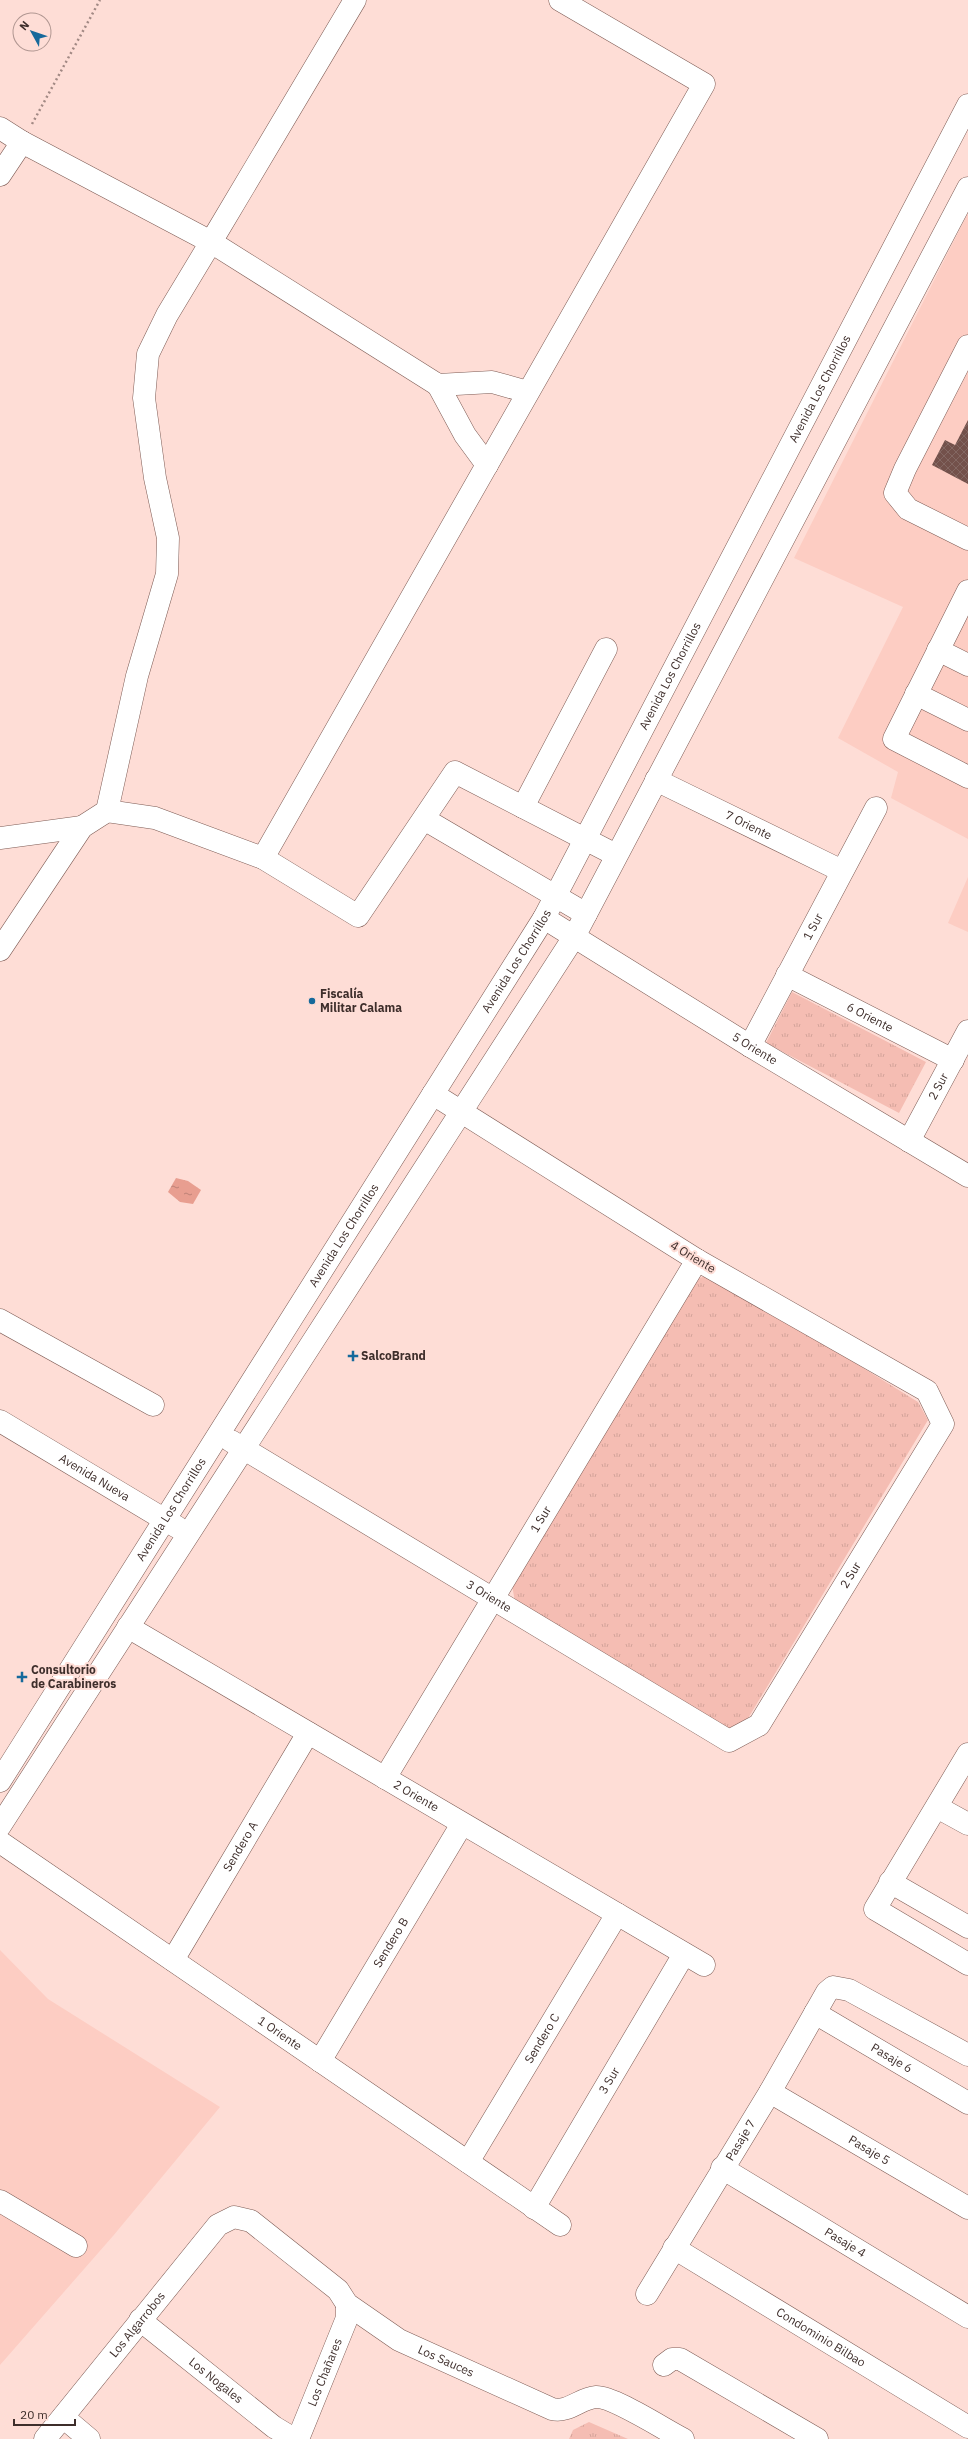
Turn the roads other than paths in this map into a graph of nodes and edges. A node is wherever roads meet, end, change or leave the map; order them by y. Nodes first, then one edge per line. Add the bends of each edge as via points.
1 (355, 0) edge
2 (560, 0) edge
3 (968, 105) edge
4 (0, 128) edge
5 (960, 140) edge
6 (22, 142) junction
7 (0, 175) edge
8 (968, 188) edge
9 (211, 242) junction
10 (968, 346) edge
11 (438, 385) junction
12 (528, 392) junction
13 (487, 465) junction
14 (968, 539) edge
15 (967, 595) edge
16 (606, 649) dead end
17 (938, 650) junction
18 (968, 665) edge
19 (916, 694) junction
20 (968, 720) edge
21 (968, 777) edge
22 (656, 780) junction
23 (523, 807) junction
24 (876, 808) dead end
25 (107, 811) junction
26 (424, 819) junction
27 (82, 827) junction
28 (0, 838) edge
29 (585, 840) junction
30 (616, 855) junction
31 (263, 858) junction
32 (842, 871) junction
33 (556, 895) junction
34 (586, 914) junction
35 (544, 918) junction
36 (574, 937) junction
37 (0, 950) edge
38 (787, 975) junction
39 (968, 1031) edge
40 (750, 1046) junction
41 (953, 1060) junction
42 (434, 1094) junction
43 (461, 1111) junction
44 (909, 1141) junction
45 (968, 1176) edge
46 (697, 1260) junction
47 (312, 1285) junction
48 (338, 1302) junction
49 (0, 1320) edge
50 (153, 1405) dead end
51 (0, 1421) edge
52 (943, 1424) joint
53 (219, 1434) junction
54 (244, 1449) junction
55 (165, 1519) junction
56 (189, 1534) junction
57 (492, 1599) junction
58 (128, 1627) junction
59 (759, 1725) joint
60 (308, 1733) junction
61 (968, 1754) edge
62 (385, 1778) junction
63 (0, 1781) edge
64 (937, 1807) junction
65 (462, 1824) junction
66 (968, 1824) edge
67 (0, 1826) edge
68 (0, 1842) edge
69 (890, 1882) junction
70 (617, 1914) junction
71 (968, 1927) edge
72 (684, 1954) junction
73 (173, 1960) junction
74 (968, 1964) edge
75 (704, 1965) dead end
76 (815, 2013) junction
77 (968, 2055) edge
78 (320, 2061) junction
79 (770, 2092) junction
80 (968, 2103) edge
81 (468, 2162) junction
82 (722, 2168) junction
83 (0, 2201) edge
84 (534, 2208) junction
85 (968, 2208) edge
86 (234, 2217) joint
87 (560, 2226) dead end
88 (76, 2246) dead end
89 (674, 2248) junction
90 (647, 2294) dead end
91 (347, 2304) junction
92 (968, 2317) edge
93 (140, 2320) junction
94 (664, 2365) dead end
95 (63, 2417) junction
96 (968, 2428) edge
97 (45, 2439) edge
98 (89, 2439) edge
99 (294, 2439) edge
100 (298, 2439) edge
101 (683, 2439) edge
102 (817, 2439) edge

1 - 9 street
2 - 12 street via 704,84
3 - 5 street, Avenida Los Chorrillos
4 - 6 street
5 - 29 street, Avenida Los Chorrillos
6 - 7 street
6 - 9 street
8 - 22 street
9 - 11 street
9 - 25 street via 167,315 148,354 144,398 155,478 168,538 167,574 138,676
10 - 14 street via 895,493 908,509
11 - 12 street via 492,382
11 - 13 street via 465,435
12 - 13 street
13 - 31 street
15 - 17 street
16 - 23 street
17 - 18 street
17 - 19 street
19 - 20 street
19 - 21 street via 894,738
22 - 30 street
22 - 32 street, 7 Oriente
23 - 26 street via 455,772
23 - 29 street
24 - 32 street, 1 Sur
25 - 27 street
25 - 31 street via 155,818
26 - 31 street via 358,916
26 - 33 street
27 - 28 street
27 - 37 street
29 - 30 street
29 - 33 street, Avenida Los Chorrillos
30 - 34 street
32 - 38 street, 1 Sur
33 - 34 street
33 - 35 street, Avenida Los Chorrillos
34 - 36 street
35 - 36 street, 5 Oriente
35 - 42 street, Avenida Los Chorrillos
36 - 40 street, 5 Oriente
36 - 43 street
38 - 40 street, 1 Sur
38 - 41 street, 6 Oriente
39 - 41 street, 2 Sur
40 - 44 street, 5 Oriente
41 - 44 street, 2 Sur
42 - 43 street, 4 Oriente
42 - 47 street, Avenida Los Chorrillos
43 - 46 street, 4 Oriente
43 - 48 street
44 - 45 street, 5 Oriente
46 - 52 street, 4 Oriente via 927,1391
46 - 57 street, 1 Sur
47 - 48 street
47 - 53 street, Avenida Los Chorrillos
48 - 54 street
49 - 50 street
51 - 55 street, Avenida Nueva
52 - 59 street, 2 Sur
53 - 54 street, 3 Oriente
53 - 55 street, Avenida Los Chorrillos
54 - 56 street
54 - 57 street, 3 Oriente
55 - 56 street, Avenida Nueva
55 - 63 street, Avenida Los Chorrillos
56 - 58 street
57 - 59 street, 3 Oriente via 729,1741
57 - 62 street, 1 Sur
58 - 60 street, 2 Oriente
58 - 67 street
60 - 62 street, 2 Oriente
60 - 73 street, Sendero A
61 - 64 street
62 - 65 street, 2 Oriente
64 - 66 street
64 - 69 street
65 - 70 street, 2 Oriente
65 - 78 street, Sendero B
68 - 73 street, 1 Oriente
69 - 71 street
69 - 74 street via 875,1909
70 - 72 street, 2 Oriente
70 - 81 street, Sendero C
72 - 75 street, 2 Oriente
72 - 84 street, 3 Sur
73 - 78 street, 1 Oriente
76 - 77 street, Pasaje 7 via 827,1992 833,1987 850,1990
76 - 79 street, Pasaje 7
76 - 80 street, Pasaje 6
78 - 81 street, 1 Oriente
79 - 82 street, Pasaje 7
79 - 85 street, Pasaje 5
81 - 84 street, 1 Oriente
82 - 89 street, Pasaje 7
82 - 92 street, Pasaje 4
83 - 88 street
84 - 87 street, 1 Oriente
86 - 91 street, Los Sauces via 251,2222 338,2290
86 - 93 street, Los Algarrobos via 218,2225
89 - 90 street, Pasaje 7
89 - 96 street, Condominio Bilbao
91 - 100 street, Los Chañares via 347,2318
91 - 101 street, Los Sauces via 399,2340 552,2409 561,2411 597,2397 612,2401
93 - 95 street, Los Algarrobos
93 - 99 street, Los Nogales via 274,2427
94 - 102 street via 672,2359 680,2360
95 - 97 street, Los Algarrobos
95 - 98 street

